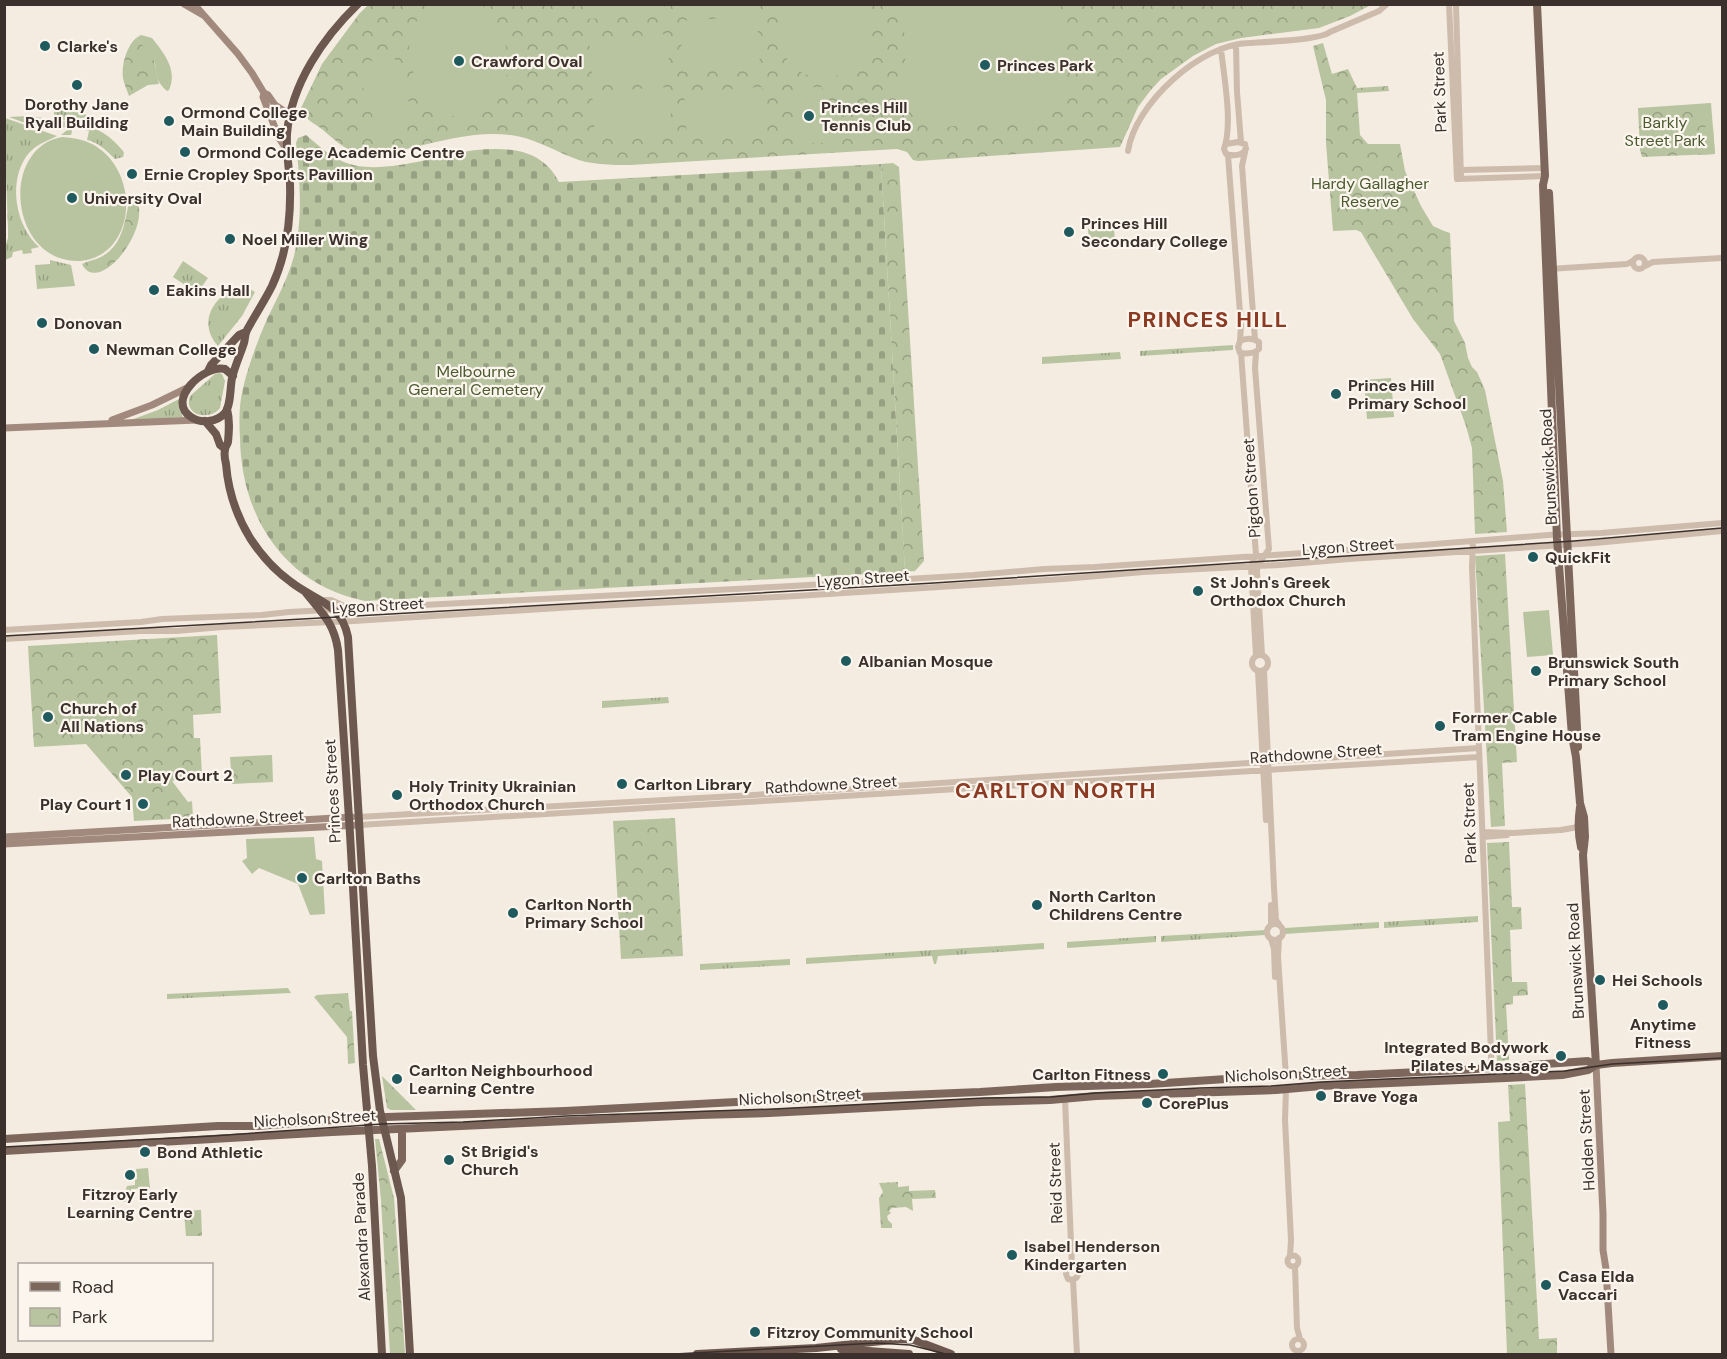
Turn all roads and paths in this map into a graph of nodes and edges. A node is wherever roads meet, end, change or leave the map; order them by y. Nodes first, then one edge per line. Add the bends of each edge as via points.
1 (184, 4) edge
2 (1380, 4) edge
3 (1387, 4) edge
4 (1449, 4) edge
5 (1456, 4) edge
6 (1537, 4) edge
7 (358, 5) edge
8 (197, 6) edge
9 (203, 15) junction
10 (1366, 17) junction
11 (1236, 47) junction
12 (1222, 51) junction
13 (264, 93) junction
14 (1238, 98) junction
15 (1226, 99) junction
16 (290, 115) junction
17 (1241, 142) junction
18 (1226, 144) junction
19 (287, 150) junction
20 (1125, 151) dead end
21 (1245, 152) junction
22 (1228, 154) junction
23 (1461, 170) junction
24 (1545, 172) junction
25 (1459, 179) junction
26 (1722, 258) edge
27 (1634, 263) junction
28 (1644, 263) junction
29 (1549, 269) junction
30 (246, 332) junction
31 (1255, 340) junction
32 (1240, 341) junction
33 (1256, 352) junction
34 (1241, 353) junction
35 (208, 371) junction
36 (232, 376) junction
37 (187, 388) junction
38 (227, 409) junction
39 (201, 421) junction
40 (98, 423) junction
41 (4, 428) edge
42 (225, 449) junction
43 (1722, 523) edge
44 (1654, 530) junction
45 (1722, 531) edge
46 (1562, 535) junction
47 (1655, 537) junction
48 (1471, 541) junction
49 (1563, 545) junction
50 (1361, 548) junction
51 (1349, 549) junction
52 (1471, 551) junction
53 (1267, 554) junction
54 (1256, 555) junction
55 (1361, 558) junction
56 (1207, 559) junction
57 (1349, 559) junction
58 (1146, 563) junction
59 (1255, 566) junction
60 (1207, 568) junction
61 (1035, 570) junction
62 (1147, 572) junction
63 (931, 577) junction
64 (914, 578) junction
65 (1035, 580) junction
66 (777, 586) junction
67 (932, 587) junction
68 (914, 588) junction
69 (728, 589) junction
70 (673, 592) junction
71 (306, 593) junction
72 (585, 596) junction
73 (777, 597) junction
74 (729, 599) junction
75 (323, 600) junction
76 (673, 602) junction
77 (465, 604) junction
78 (586, 607) junction
79 (336, 610) junction
80 (352, 610) junction
81 (321, 611) junction
82 (465, 613) junction
83 (329, 621) junction
84 (343, 621) junction
85 (4, 630) edge
86 (4, 639) edge
87 (1259, 656) junction
88 (1261, 671) junction
89 (1479, 748) junction
90 (1479, 757) junction
91 (1398, 758) junction
92 (1300, 760) junction
93 (1265, 766) junction
94 (1301, 769) junction
95 (349, 821) junction
96 (359, 821) junction
97 (229, 828) junction
98 (1580, 829) junction
99 (175, 830) junction
100 (1483, 835) junction
101 (87, 836) junction
102 (4, 837) edge
103 (4, 844) edge
104 (1279, 924) junction
105 (1271, 925) junction
106 (1280, 938) junction
107 (1271, 939) junction
108 (1722, 1056) edge
109 (1596, 1065) junction
110 (1492, 1067) junction
111 (1283, 1077) junction
112 (1492, 1078) junction
113 (1357, 1079) junction
114 (1150, 1084) junction
115 (1064, 1087) junction
116 (1284, 1089) junction
117 (1151, 1094) junction
118 (1065, 1099) junction
119 (565, 1111) junction
120 (367, 1117) junction
121 (381, 1117) junction
122 (566, 1121) junction
123 (402, 1129) junction
124 (368, 1130) junction
125 (384, 1130) junction
126 (4, 1139) edge
127 (4, 1151) edge
128 (394, 1172) junction
129 (1297, 1339) junction
130 (816, 1348) junction
131 (1298, 1352) edge
132 (382, 1354) edge
133 (410, 1354) edge
134 (697, 1354) edge
135 (909, 1354) edge
136 (951, 1354) edge
137 (1077, 1354) edge
138 (1611, 1354) edge

1 - 9 main road
2 - 10 street
3 - 10 street
4 - 25 street, Park Street
5 - 23 street, Park Street
6 - 24 main road, Brunswick Road
7 - 16 highway via 317,54
8 - 9 main road
9 - 13 main road via 241,58
10 - 11 street via 1317,38
11 - 12 street
11 - 14 street
12 - 15 street
12 - 20 street via 1197,62 1161,91
13 - 16 main road
13 - 19 main road
14 - 15 street
14 - 17 street
15 - 18 street
16 - 19 highway
17 - 18 street
17 - 21 street via 1246,146
18 - 22 street
19 - 30 highway via 290,210 285,245 275,280
21 - 22 street
21 - 31 street via 1242,166
22 - 32 street
23 - 24 street
23 - 25 street, Park Street
24 - 25 street
24 - 29 main road, Brunswick Road
26 - 28 street
27 - 28 street via 1639,257
27 - 28 street via 1640,269
27 - 29 street
29 - 46 main road, Brunswick Road
30 - 35 highway
30 - 36 highway
31 - 32 street
31 - 33 street via 1259,345
32 - 34 street
33 - 34 street
33 - 53 street, Pigdon Street
34 - 54 street, Pigdon Street
35 - 36 highway via 223,368
35 - 37 highway
36 - 38 highway
37 - 39 highway via 183,407 188,415
37 - 40 main road via 124,416
38 - 39 highway via 219,418
38 - 42 highway
39 - 40 main road
39 - 42 highway
40 - 41 main road
42 - 71 highway via 234,505 251,539 278,572
43 - 44 street, Lygon Street
44 - 46 street, Lygon Street
44 - 47 street
45 - 47 street, Lygon Street
46 - 48 street, Lygon Street
46 - 49 main road, Brunswick Road
47 - 49 street, Lygon Street
48 - 50 street, Lygon Street
48 - 52 street, Park Street
49 - 52 street, Lygon Street
49 - 98 main road, Brunswick Road via 1576,757 1584,817
50 - 51 street, Lygon Street
50 - 55 street
51 - 53 street, Lygon Street
51 - 57 street
52 - 55 street, Lygon Street
52 - 89 street, Park Street
53 - 54 street, Lygon Street
53 - 59 street, Pigdon Street
54 - 56 street, Lygon Street
54 - 59 street, Pigdon Street
55 - 57 street, Lygon Street
56 - 58 street, Lygon Street
56 - 60 street
57 - 59 street, Lygon Street
58 - 61 street, Lygon Street
58 - 62 street
59 - 60 street, Lygon Street
59 - 87 street, Pigdon Street
60 - 62 street, Lygon Street
61 - 63 street, Lygon Street
61 - 65 street
62 - 65 street, Lygon Street
63 - 64 street, Lygon Street
63 - 67 street
64 - 66 street, Lygon Street
64 - 68 street
65 - 67 street, Lygon Street
66 - 69 street, Lygon Street
66 - 73 street
67 - 68 street, Lygon Street
68 - 73 street, Lygon Street
69 - 70 street, Lygon Street
69 - 74 street
70 - 72 street, Lygon Street
70 - 76 street
71 - 75 highway
71 - 81 highway, Princes Street
72 - 77 street, Lygon Street
72 - 78 street
73 - 74 street, Lygon Street
74 - 76 street, Lygon Street
75 - 79 highway
75 - 80 street
76 - 78 street, Lygon Street
77 - 80 street, Lygon Street
77 - 82 street
78 - 82 street, Lygon Street
79 - 80 street, Lygon Street
79 - 81 street, Lygon Street
79 - 84 highway
81 - 83 highway, Princes Street
81 - 85 street, Lygon Street
82 - 84 street, Lygon Street
83 - 84 street, Lygon Street
83 - 86 street, Lygon Street
83 - 95 highway, Princes Street via 338,650
84 - 96 highway, Princes Street via 349,643
87 - 88 street via 1253,663 1254,669
87 - 88 street via 1267,661 1267,667
88 - 93 street
89 - 90 street, Park Street
89 - 91 street, Rathdowne Street
90 - 91 street, Rathdowne Street
90 - 100 street, Park Street
91 - 92 street, Rathdowne Street
91 - 94 street, Rathdowne Street
92 - 93 street, Rathdowne Street
92 - 94 street
93 - 94 street, Rathdowne Street
93 - 96 street, Rathdowne Street
93 - 104 street
93 - 105 street
95 - 96 main road, Rathdowne Street
95 - 97 main road, Rathdowne Street
95 - 120 highway, Princes Street
96 - 121 highway, Princes Street via 373,1056
97 - 99 main road, Rathdowne Street
97 - 99 main road, Rathdowne Street via 186,834
98 - 100 street
98 - 109 main road, Brunswick Road
99 - 101 main road, Rathdowne Street
100 - 110 street, Park Street
101 - 102 main road, Rathdowne Street
101 - 103 main road, Rathdowne Street
104 - 105 street
104 - 106 street
105 - 107 street
106 - 107 street
106 - 111 street
107 - 111 street
108 - 109 main road, Nicholson Street
109 - 110 main road, Nicholson Street via 1588,1061
109 - 112 main road, Nicholson Street via 1562,1075
109 - 138 main road, Holden Street
110 - 112 street, Park Street
110 - 113 main road, Nicholson Street
111 - 113 main road, Nicholson Street
111 - 114 main road, Nicholson Street
111 - 116 main road
112 - 113 main road, Nicholson Street
113 - 116 main road, Nicholson Street
114 - 115 main road, Nicholson Street
114 - 117 main road
115 - 118 main road
115 - 119 main road, Nicholson Street
116 - 117 main road, Nicholson Street
116 - 129 street via 1293,1256 1288,1261 1294,1266
117 - 118 main road, Nicholson Street
118 - 122 main road, Nicholson Street
118 - 137 street, Reid Street via 1072,1267 1066,1274 1073,1280
119 - 121 main road, Nicholson Street
119 - 122 main road
120 - 121 main road, Nicholson Street
120 - 124 highway, Alexandra Parade
120 - 126 main road, Nicholson Street
121 - 125 highway, Princes Street
122 - 123 main road, Nicholson Street
123 - 125 main road, Nicholson Street
123 - 128 main road via 402,1160
124 - 125 main road, Nicholson Street
124 - 127 main road, Nicholson Street
124 - 132 highway, Alexandra Parade
125 - 128 highway
128 - 133 highway via 402,1212
129 - 131 street via 1292,1345
129 - 131 street via 1304,1346
130 - 134 highway
130 - 135 highway
130 - 136 highway via 914,1340

